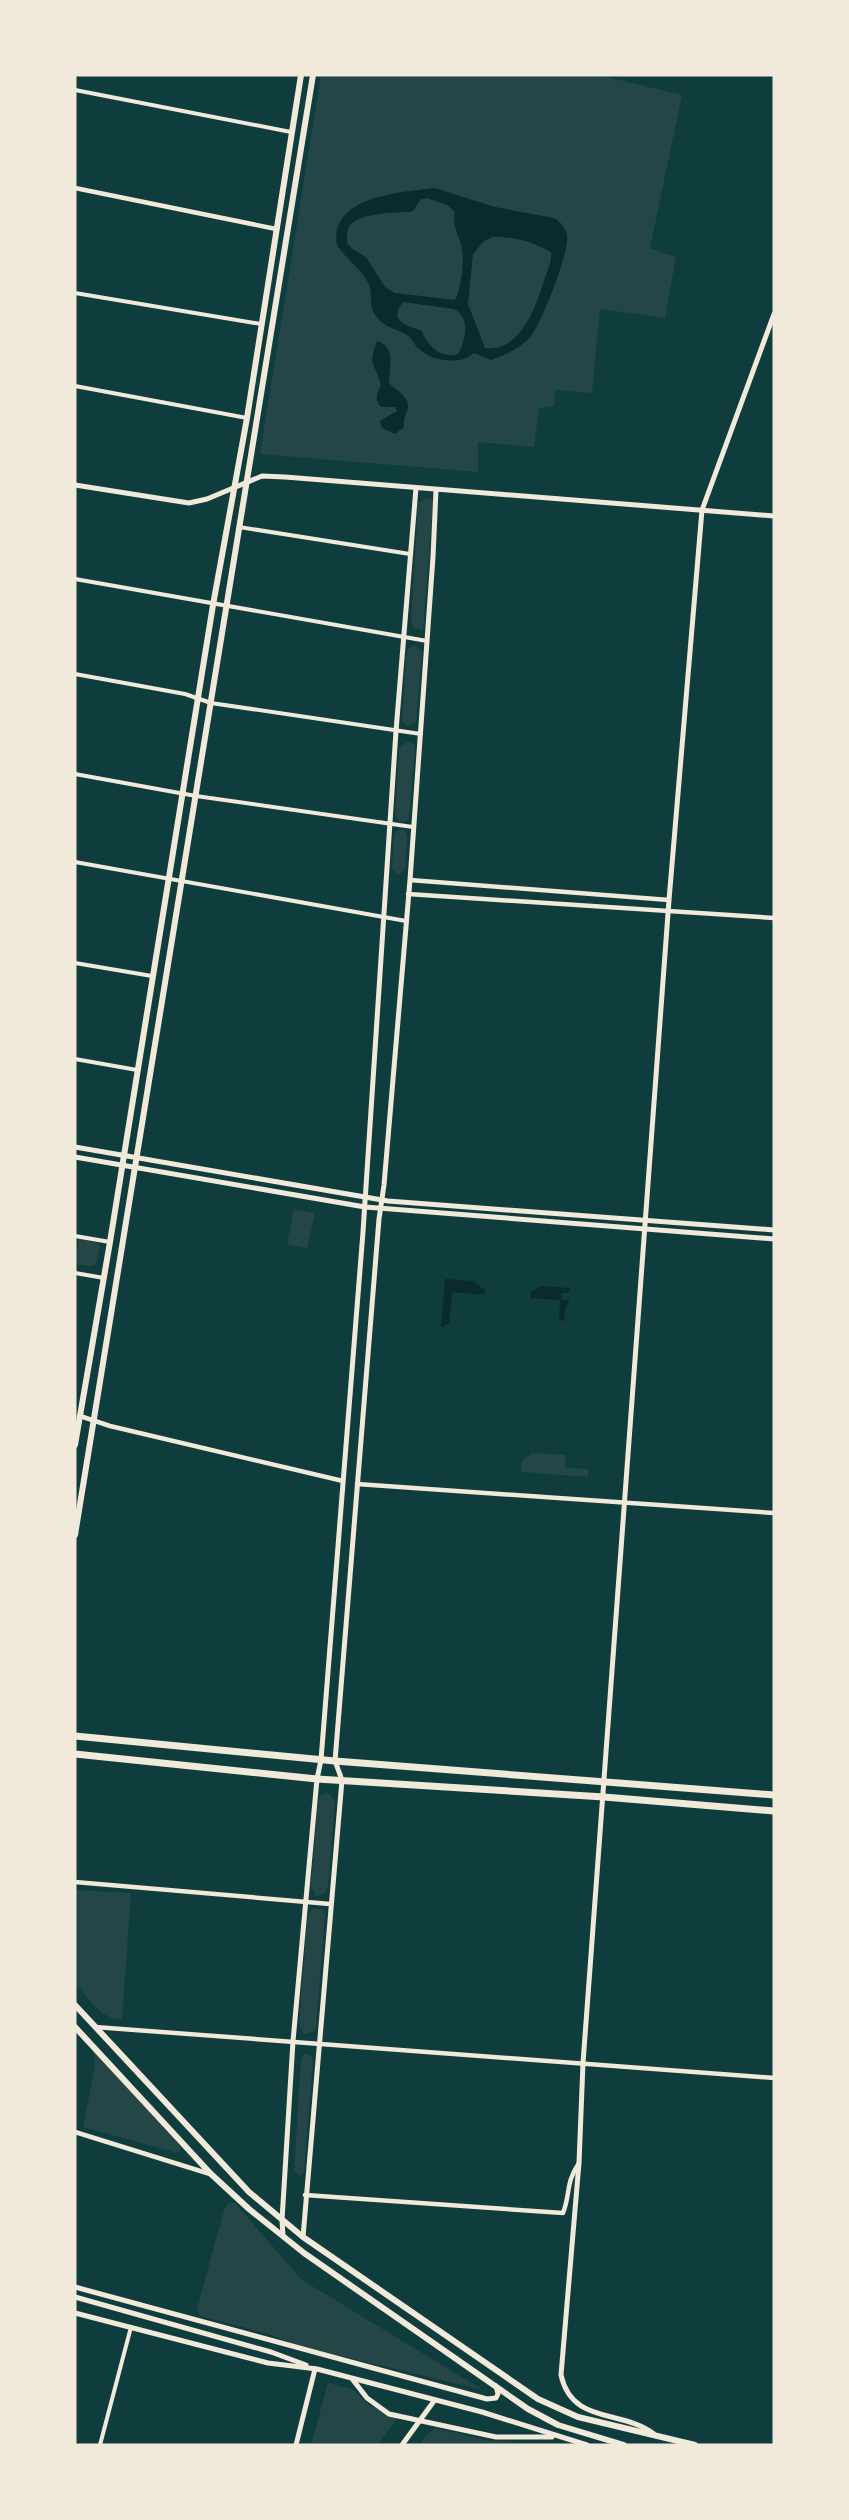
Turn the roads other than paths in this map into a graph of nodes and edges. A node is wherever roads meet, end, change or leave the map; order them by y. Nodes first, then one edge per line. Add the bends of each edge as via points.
1 (300, 75) edge
2 (313, 75) edge
3 (75, 90) edge
4 (291, 132) junction
5 (75, 188) edge
6 (276, 229) junction
7 (75, 292) edge
8 (774, 314) edge
9 (261, 324) junction
10 (75, 386) edge
11 (247, 418) junction
12 (246, 483) junction
13 (75, 484) edge
14 (416, 488) junction
15 (234, 489) junction
16 (436, 490) junction
17 (702, 510) junction
18 (774, 516) edge
19 (239, 527) junction
20 (410, 554) junction
21 (75, 579) edge
22 (213, 605) junction
23 (226, 607) junction
24 (403, 637) junction
25 (427, 641) junction
26 (75, 674) edge
27 (198, 700) junction
28 (211, 703) junction
29 (396, 731) junction
30 (421, 734) junction
31 (75, 774) edge
32 (182, 793) junction
33 (196, 796) junction
34 (390, 824) junction
35 (412, 827) junction
36 (75, 862) edge
37 (168, 878) junction
38 (410, 880) junction
39 (182, 882) junction
40 (408, 894) junction
41 (669, 900) junction
42 (668, 912) junction
43 (384, 918) junction
44 (774, 918) edge
45 (406, 921) junction
46 (75, 963) edge
47 (152, 976) junction
48 (75, 1059) edge
49 (137, 1070) junction
50 (75, 1147) edge
51 (123, 1156) junction
52 (75, 1157) edge
53 (137, 1158) junction
54 (121, 1165) junction
55 (136, 1168) junction
56 (365, 1197) junction
57 (382, 1199) junction
58 (365, 1207) junction
59 (380, 1209) junction
60 (645, 1220) junction
61 (644, 1229) junction
62 (774, 1230) edge
63 (75, 1236) edge
64 (774, 1239) edge
65 (110, 1242) junction
66 (75, 1273) edge
67 (104, 1278) junction
68 (78, 1416) edge
69 (94, 1421) junction
70 (75, 1445) edge
71 (343, 1481) junction
72 (357, 1484) junction
73 (624, 1503) junction
74 (774, 1513) edge
75 (75, 1535) edge
76 (75, 1736) edge
77 (75, 1754) edge
78 (321, 1760) junction
79 (335, 1761) junction
80 (317, 1779) junction
81 (342, 1780) junction
82 (605, 1780) junction
83 (774, 1795) edge
84 (604, 1797) junction
85 (774, 1811) edge
86 (75, 1882) edge
87 (305, 1901) junction
88 (330, 1904) junction
89 (75, 2005) edge
90 (75, 2027) edge
91 (95, 2027) junction
92 (293, 2041) junction
93 (320, 2043) junction
94 (583, 2063) junction
95 (774, 2078) edge
96 (75, 2132) edge
97 (579, 2163) junction
98 (211, 2174) junction
99 (305, 2195) junction
100 (282, 2220) junction
101 (283, 2236) junction
102 (303, 2237) junction
103 (75, 2287) edge
104 (75, 2297) edge
105 (75, 2313) edge
106 (131, 2327) junction
107 (317, 2369) junction
108 (352, 2378) junction
109 (496, 2386) junction
110 (434, 2401) junction
111 (419, 2421) junction
112 (656, 2435) junction
113 (557, 2437) junction
114 (100, 2445) edge
115 (296, 2445) edge
116 (402, 2445) edge
117 (587, 2445) edge
118 (624, 2445) edge
119 (695, 2445) edge

1 - 4 main road
2 - 12 main road
3 - 4 street
4 - 6 main road
5 - 6 street
6 - 9 main road
7 - 9 street
8 - 17 main road
9 - 11 main road
10 - 11 street
11 - 15 main road
12 - 14 main road via 262,476
12 - 15 main road
12 - 19 main road
13 - 15 main road via 189,502 207,500
14 - 16 main road
14 - 20 main road
15 - 22 main road
16 - 17 main road
16 - 25 main road
17 - 18 main road
17 - 41 main road
19 - 20 street
19 - 23 main road
20 - 24 main road
21 - 22 street
22 - 23 street
22 - 27 main road
23 - 24 street
23 - 28 main road
24 - 25 street
24 - 29 main road
25 - 30 main road
26 - 27 street via 185,694
27 - 28 street
27 - 32 main road
28 - 29 street
28 - 33 main road
29 - 30 street
29 - 34 main road
30 - 35 main road
31 - 32 street
32 - 33 street
32 - 37 main road
33 - 34 street
33 - 39 main road
34 - 35 street
34 - 43 main road
35 - 38 main road
36 - 37 street
37 - 39 street
37 - 47 main road
38 - 40 main road
38 - 41 street
39 - 43 street
39 - 53 main road
40 - 42 street
40 - 45 main road
41 - 42 main road
42 - 44 street
42 - 60 main road
43 - 45 street
43 - 56 main road
45 - 57 main road
46 - 47 street
47 - 49 main road
48 - 49 street
49 - 51 main road
50 - 51 main road
51 - 53 main road
51 - 54 main road
52 - 54 main road
53 - 55 main road
53 - 56 main road
54 - 55 main road
54 - 65 main road
55 - 58 main road
55 - 69 main road
56 - 57 main road
56 - 58 main road
57 - 59 main road
57 - 60 main road
58 - 59 main road
58 - 71 main road
59 - 61 main road
59 - 72 main road
60 - 61 main road
60 - 62 main road
61 - 64 main road
61 - 73 main road
63 - 65 street
65 - 67 main road
66 - 67 street
67 - 68 main road
68 - 69 street
68 - 70 main road
69 - 71 street
69 - 75 main road
71 - 78 main road
72 - 73 street
72 - 79 main road
73 - 74 street
73 - 82 main road
76 - 78 highway
77 - 80 highway
78 - 79 highway
78 - 80 main road
79 - 81 main road
79 - 82 highway
80 - 81 highway
80 - 87 main road
81 - 84 highway
81 - 88 main road
82 - 83 highway
82 - 84 main road
84 - 85 highway
84 - 94 main road
86 - 87 street
87 - 88 street
87 - 92 main road
88 - 93 main road
89 - 91 main road
90 - 98 main road
91 - 92 street
91 - 100 main road via 249,2192
92 - 93 street
92 - 100 main road
93 - 94 street
93 - 99 main road
94 - 95 street
94 - 97 main road
96 - 98 street
97 - 99 street via 569,2178 563,2213
97 - 112 main road via 563,2385 578,2406 645,2427
98 - 101 main road
99 - 102 main road
100 - 101 main road
100 - 102 main road
101 - 109 main road
102 - 112 main road via 538,2399 579,2416
103 - 109 main road via 487,2399 496,2398
104 - 107 main road via 271,2352
105 - 106 main road
106 - 107 main road via 268,2363
106 - 114 street
107 - 108 main road
107 - 115 main road
108 - 110 main road
108 - 111 main road via 389,2415
109 - 118 main road via 558,2425
110 - 111 main road
110 - 113 main road via 483,2412
111 - 113 main road via 496,2437
111 - 116 main road
112 - 119 main road
113 - 117 main road

